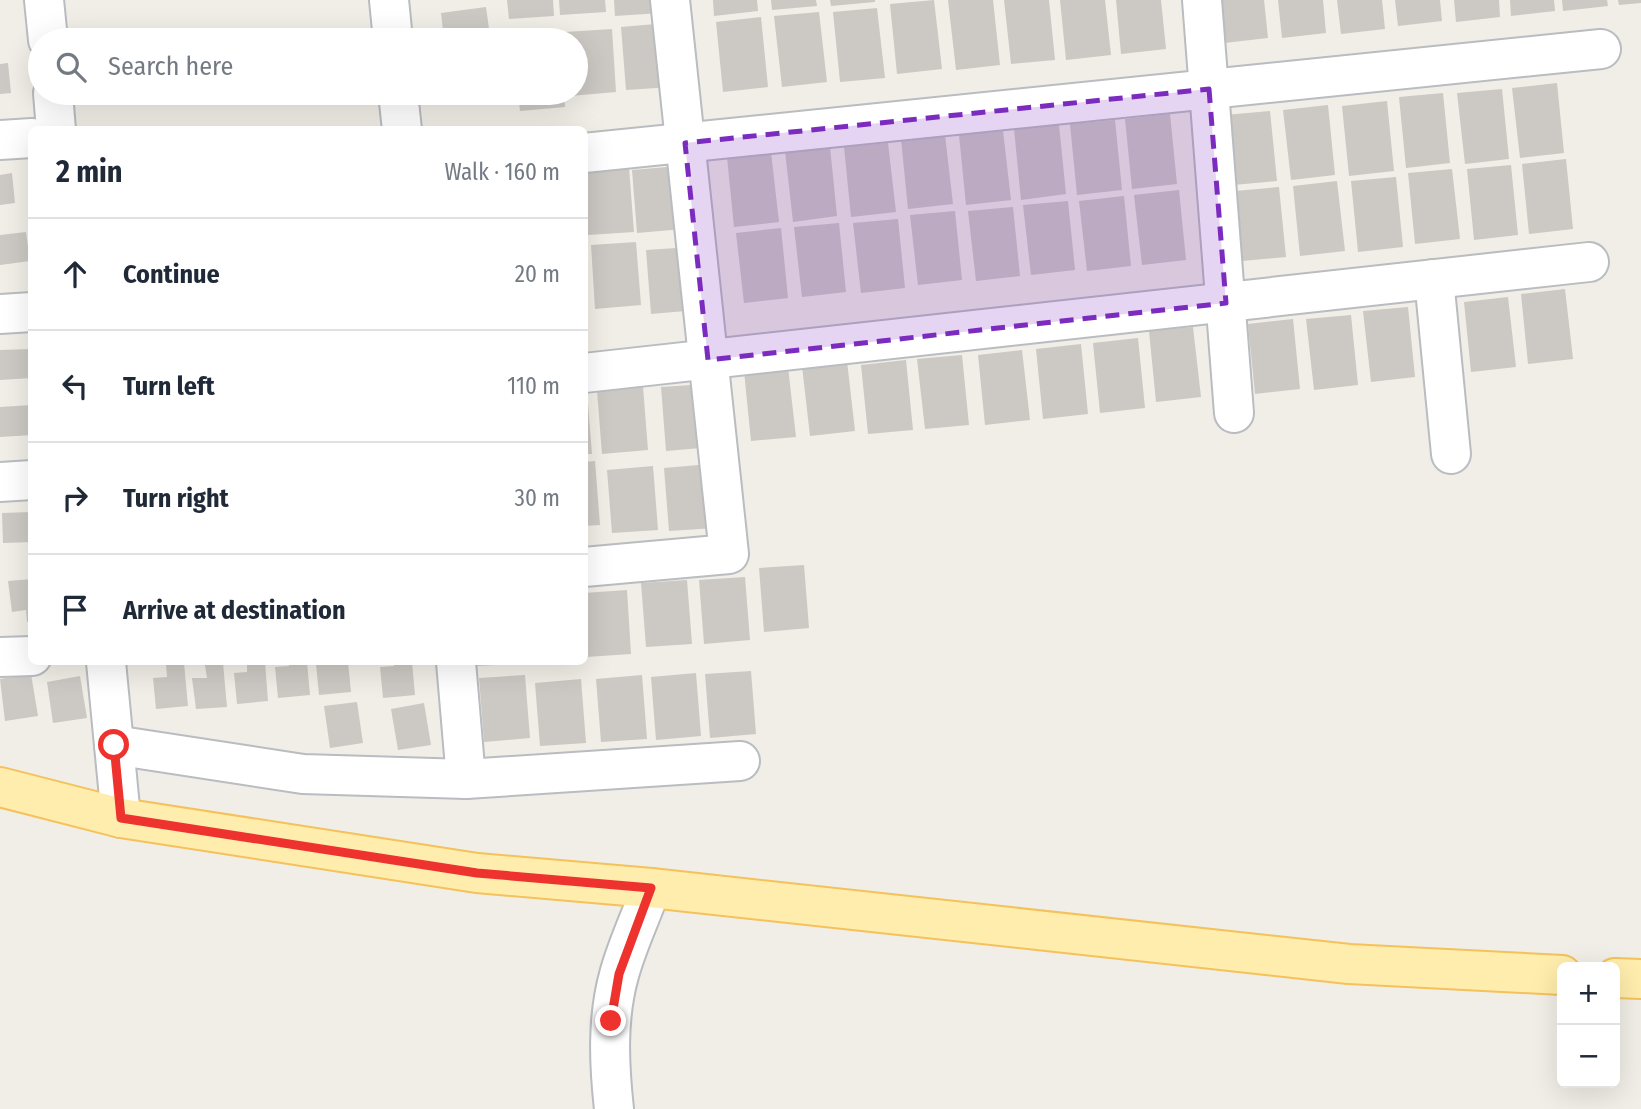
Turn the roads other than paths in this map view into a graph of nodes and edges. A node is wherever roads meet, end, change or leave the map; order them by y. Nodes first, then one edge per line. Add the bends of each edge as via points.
1 (44, 0) edge
2 (389, 0) edge
3 (670, 0) edge
4 (1202, 0) edge
5 (47, 28) edge
6 (392, 28) edge
7 (1601, 49) dead end
8 (1209, 89) junction
9 (54, 105) edge
10 (399, 105) edge
11 (56, 126) edge
12 (402, 126) edge
13 (28, 138) edge
14 (0, 140) edge
15 (685, 143) junction
16 (588, 153) edge
17 (1589, 262) dead end
18 (1434, 279) junction
19 (1226, 303) junction
20 (28, 312) edge
21 (0, 314) edge
22 (708, 360) junction
23 (588, 373) edge
24 (1234, 413) dead end
25 (1451, 454) dead end
26 (28, 480) edge
27 (0, 482) edge
28 (588, 567) edge
29 (28, 656) edge
30 (0, 657) edge
31 (106, 665) edge
32 (456, 665) edge
33 (114, 745) junction
34 (740, 761) dead end
35 (466, 779) junction
36 (0, 787) edge
37 (121, 818) junction
38 (651, 888) junction
39 (1557, 975) edge
40 (1620, 978) edge
41 (1641, 979) edge
42 (614, 1109) edge

1 - 5 street
2 - 6 street
3 - 15 street
4 - 8 street
7 - 8 street
8 - 15 street
8 - 19 street
9 - 11 street
10 - 12 street
13 - 14 street
15 - 16 street
15 - 22 street
17 - 18 street
18 - 19 street
18 - 25 street
19 - 22 street
19 - 24 street
20 - 21 street
22 - 23 street
22 - 28 street via 729,554
26 - 27 street
29 - 30 street
31 - 33 street
32 - 35 street
33 - 35 street via 303,774
33 - 37 street
34 - 35 street
36 - 37 main road
37 - 38 main road via 477,873
38 - 39 main road via 1349,964
38 - 42 street via 619,974 611,1021
40 - 41 main road

